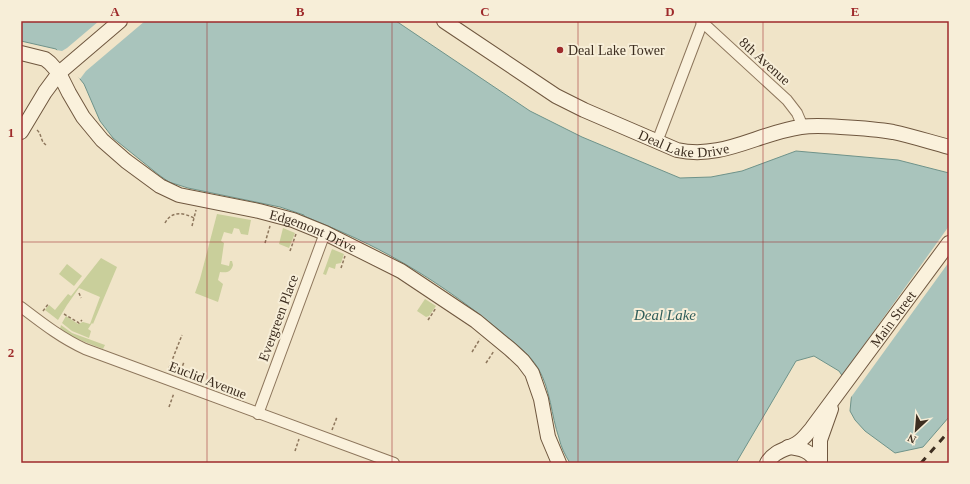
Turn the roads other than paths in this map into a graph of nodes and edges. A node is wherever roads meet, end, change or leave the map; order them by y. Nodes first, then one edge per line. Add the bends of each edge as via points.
1 (120, 21) edge
2 (444, 21) edge
3 (702, 21) edge
4 (21, 53) edge
5 (64, 69) junction
6 (803, 127) junction
7 (21, 132) edge
8 (657, 142) junction
9 (949, 147) edge
10 (325, 233) junction
11 (949, 243) edge
12 (21, 307) edge
13 (837, 395) junction
14 (258, 414) junction
15 (788, 447) junction
16 (394, 463) edge
17 (559, 463) edge
18 (767, 463) edge
19 (819, 463) edge

1 - 5 street
2 - 8 street, Deal Lake Drive via 556,96
3 - 6 street, 8th Avenue via 787,100 797,112
3 - 8 street
4 - 5 street, Edgemont Drive via 45,59
5 - 7 street via 45,92
5 - 10 street, Edgemont Drive via 69,93 102,140 160,186 190,198 293,220
6 - 8 street, Deal Lake Drive via 780,131 738,146 707,153 684,151
6 - 9 street, Deal Lake Drive via 866,128 893,132
10 - 14 street, Evergreen Place
10 - 17 street, Edgemont Drive via 418,281 476,321 523,361 537,385 548,437
11 - 13 street, Main Street
12 - 14 street, Euclid Avenue via 68,342
13 - 15 street, Main Street via 802,440
13 - 19 street, Main Street via 820,440
14 - 16 street, Euclid Avenue
15 - 18 street, Main Street via 777,452
15 - 19 street via 806,451

